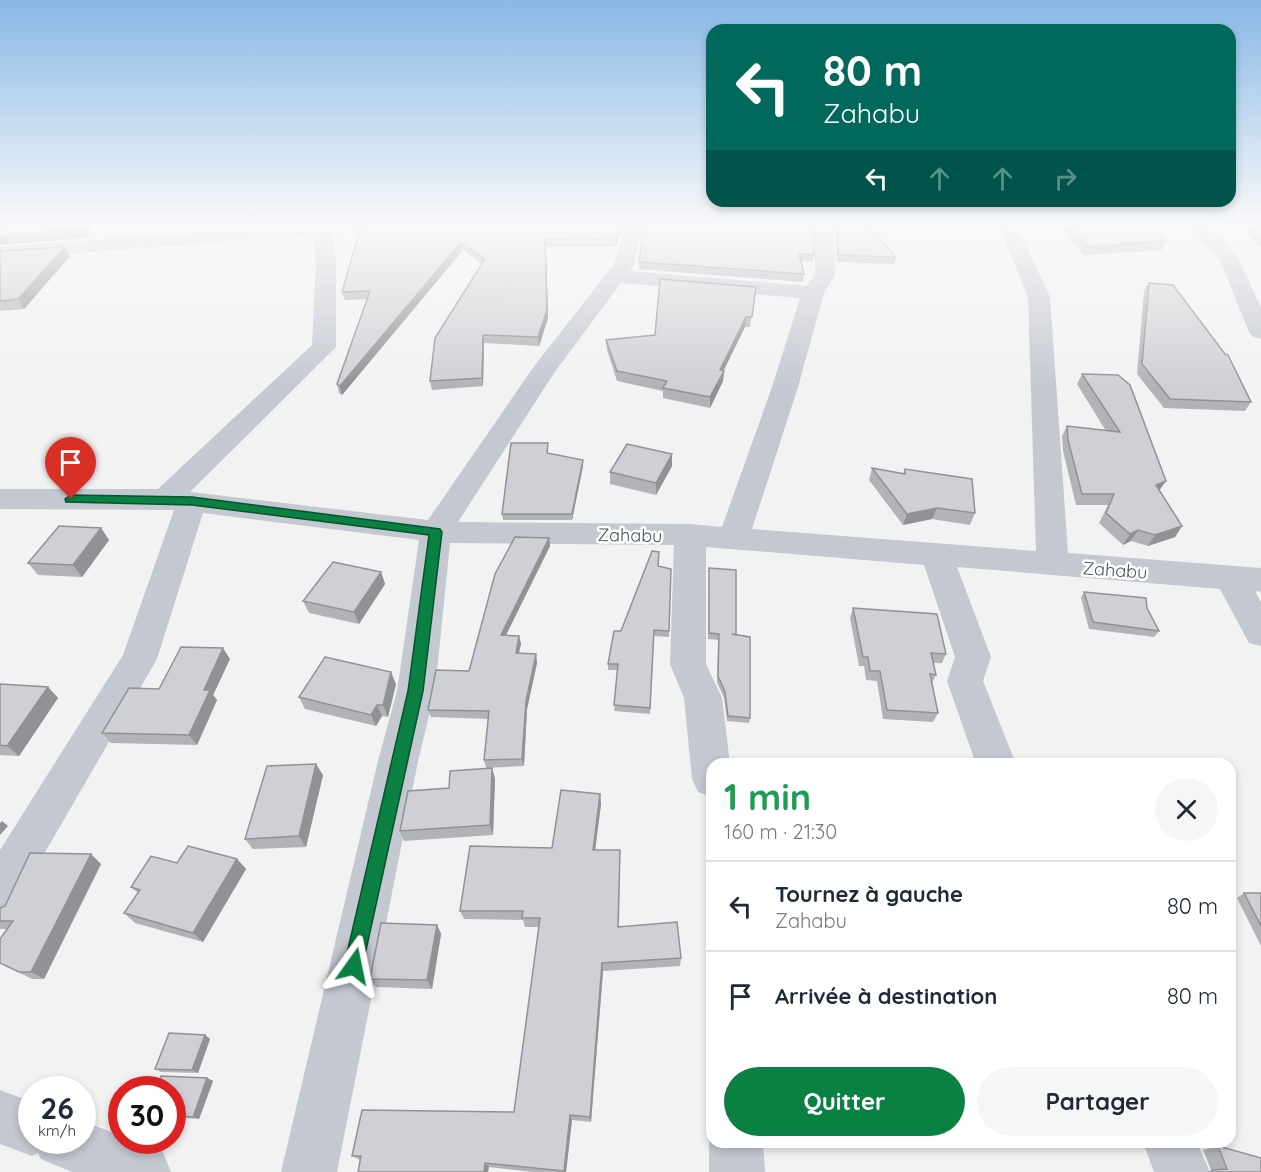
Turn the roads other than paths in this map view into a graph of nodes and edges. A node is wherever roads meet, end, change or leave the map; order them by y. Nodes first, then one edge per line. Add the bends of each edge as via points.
1 (326, 279) edge
2 (614, 279) edge
3 (649, 279) edge
4 (822, 279) edge
5 (1031, 279) edge
6 (1237, 279) edge
7 (813, 292) junction
8 (1261, 332) edge
9 (0, 499) edge
10 (179, 500) junction
11 (436, 532) junction
12 (690, 535) junction
13 (733, 539) junction
14 (937, 555) junction
15 (1053, 565) junction
16 (1246, 579) edge
17 (1261, 633) edge
18 (710, 758) edge
19 (994, 758) edge
20 (0, 897) edge
21 (0, 1117) edge
22 (18, 1124) edge
23 (736, 1148) edge
24 (1172, 1148) edge
25 (96, 1154) edge
26 (143, 1172) edge
27 (309, 1172) edge
28 (738, 1172) edge
29 (1182, 1172) edge

1 - 10 street via 324,346
2 - 11 street via 544,370
3 - 7 street
4 - 7 street
5 - 15 street via 1039,297
6 - 8 street
7 - 13 street
9 - 10 street, Zahabu
10 - 11 street, Zahabu
10 - 20 street via 139,659 26,846
11 - 12 street, Zahabu
11 - 27 street via 416,691
12 - 13 street, Zahabu
12 - 18 street via 688,664 703,698
13 - 14 street, Zahabu
14 - 15 street, Zahabu
14 - 19 street via 973,657 965,681
15 - 16 street, Zahabu
16 - 17 street
21 - 22 street
23 - 28 street
24 - 29 street
25 - 26 street

